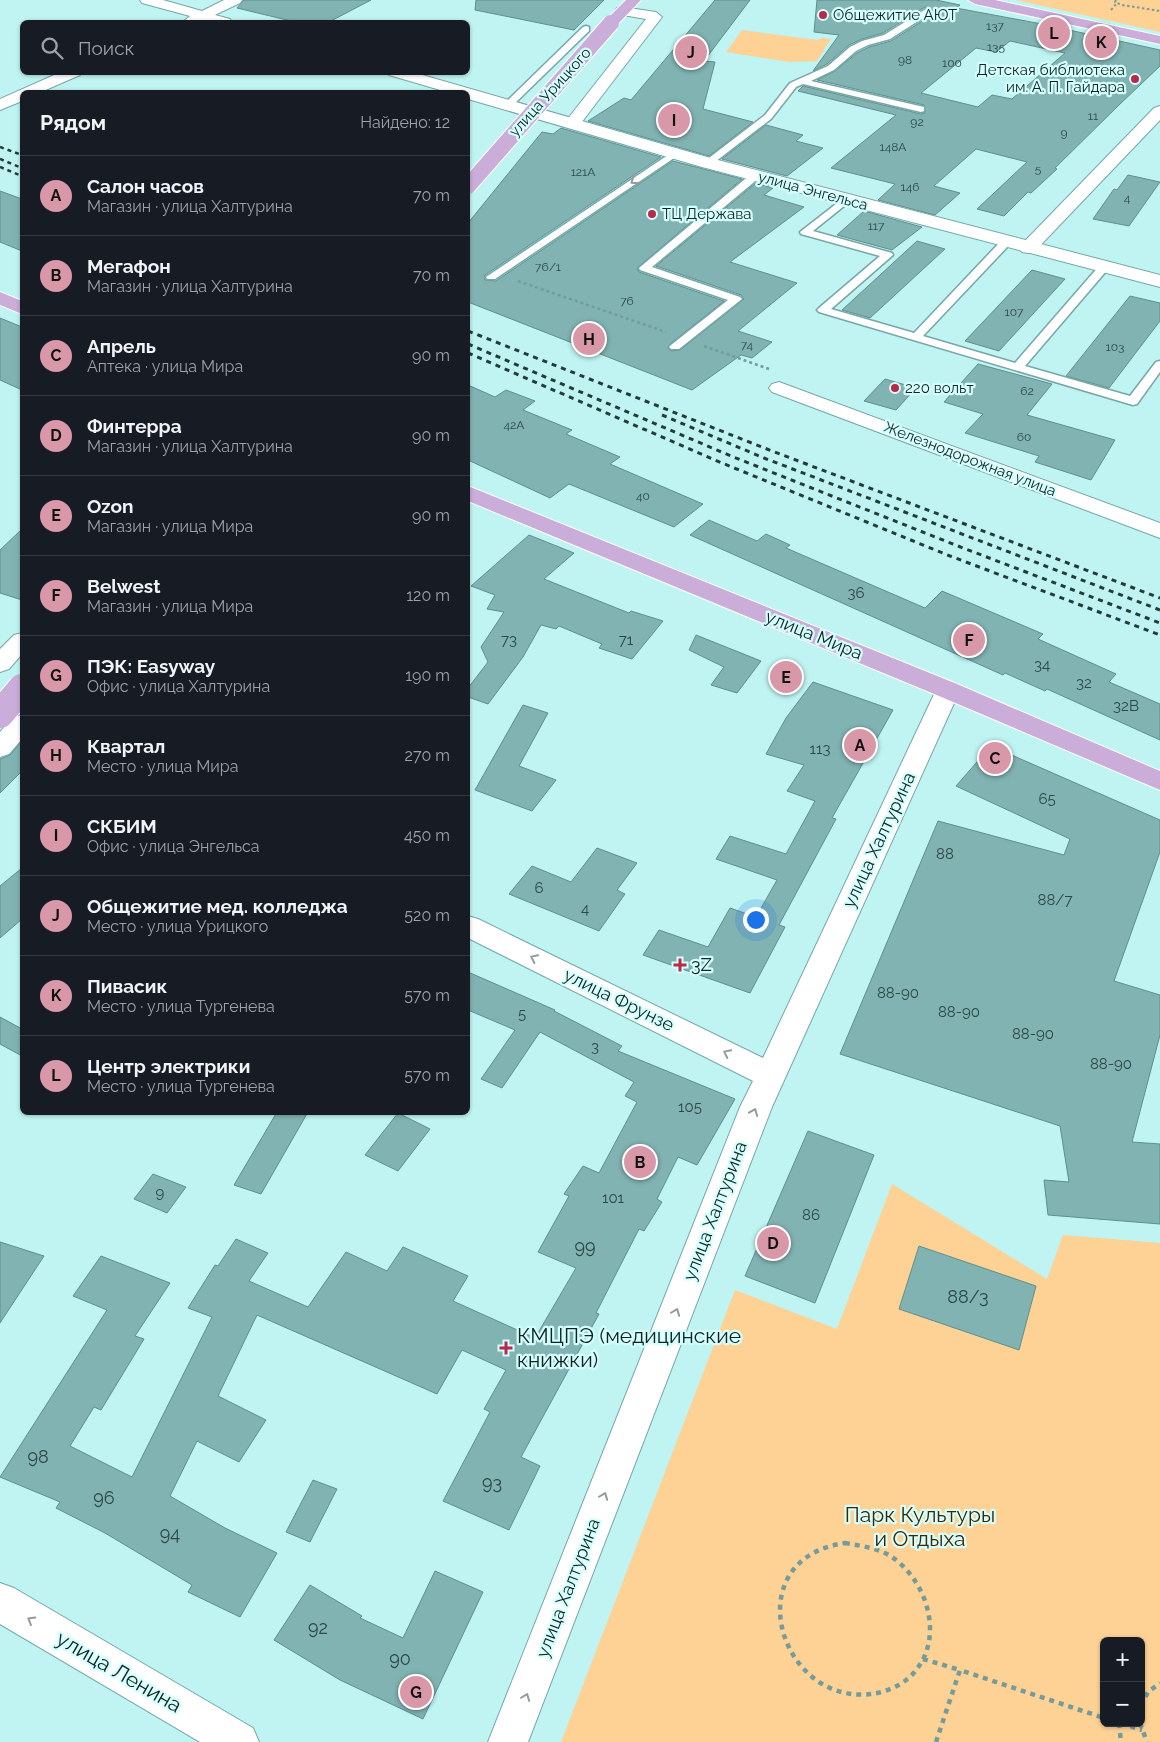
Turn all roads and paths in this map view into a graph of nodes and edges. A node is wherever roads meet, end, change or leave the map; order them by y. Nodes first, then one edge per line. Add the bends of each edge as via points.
1 (147, 0) edge
2 (235, 0) edge
3 (634, 0) edge
4 (976, 0) edge
5 (1116, 0) edge
6 (1160, 11) edge
7 (622, 12) junction
8 (926, 12) dead end
9 (204, 16) junction
10 (195, 20) edge
11 (218, 20) edge
12 (586, 29) dead end
13 (1160, 40) edge
14 (68, 75) edge
15 (404, 75) edge
16 (801, 81) junction
17 (34, 90) edge
18 (455, 90) edge
19 (470, 95) edge
20 (20, 97) edge
21 (0, 105) edge
22 (507, 106) junction
23 (921, 109) dead end
24 (1160, 111) edge
25 (572, 124) junction
26 (674, 154) junction
27 (708, 163) junction
28 (755, 176) junction
29 (470, 184) edge
30 (845, 200) junction
31 (1006, 242) junction
32 (1028, 248) junction
33 (1104, 267) junction
34 (491, 277) dead end
35 (1160, 281) edge
36 (0, 298) edge
37 (20, 307) edge
38 (916, 337) junction
39 (675, 348) dead end
40 (1160, 364) edge
41 (1018, 367) junction
42 (779, 388) dead end
43 (470, 494) edge
44 (1160, 531) edge
45 (20, 642) edge
46 (0, 664) edge
47 (20, 690) edge
48 (948, 690) junction
49 (0, 698) edge
50 (20, 706) edge
51 (0, 714) edge
52 (20, 725) edge
53 (0, 748) edge
54 (1160, 781) edge
55 (470, 927) edge
56 (770, 1075) junction
57 (0, 1602) edge
58 (923, 1659) junction
59 (960, 1670) junction
60 (1160, 1683) edge
61 (1145, 1696) edge
62 (1100, 1717) edge
63 (1120, 1727) edge
64 (1133, 1727) edge
65 (1141, 1727) edge
66 (1142, 1730) junction
67 (239, 1742) edge
68 (508, 1742) edge
69 (936, 1742) edge
70 (1121, 1742) edge
71 (1147, 1742) edge

1 - 9 street
2 - 9 street
3 - 7 main road, улица Урицкого
4 - 13 main road
5 - 6 path via 1122,5
7 - 25 street via 655,18
7 - 29 main road, улица Урицкого, bridge
8 - 16 lane via 887,37 853,49 831,68
9 - 10 street
9 - 11 street
12 - 22 lane
14 - 17 street
15 - 18 street
16 - 23 lane
16 - 27 lane via 793,85 768,117
19 - 22 street, улица Энгельса
20 - 21 street
22 - 25 street, улица Энгельса
24 - 32 street
25 - 26 street, улица Энгельса
26 - 27 street, улица Энгельса
26 -> 34 lane
27 - 28 street, улица Энгельса
28 - 30 street, улица Энгельса
28 - 39 lane via 644,268 736,299
30 - 31 street, улица Энгельса
30 - 38 lane via 805,232 888,255 822,310
31 - 32 street, улица Энгельса
31 - 38 lane
32 - 33 street, улица Энгельса
33 - 35 street, улица Энгельса
33 - 41 lane
36 - 37 main road
38 - 41 lane
40 - 41 lane via 1133,401
42 - 44 street, Железнодорожная улица
43 - 48 main road, улица Мира
45 - 46 street
47 - 51 main road, bridge
48 - 54 main road, улица Мира
48 - 56 street, улица Халтурина
49 - 50 street
52 - 53 street
56 -> 55 street, улица Фрунзе
68 -> 56 street, улица Халтурина
67 -> 57 street, улица Ленина
58 - 58 path via 917,1671 899,1687 876,1696 851,1696 826,1688 805,1672 789,1651 780,1626 780,1602 787,1578 802,1560 822,1548 845,1543 870,1547 893,1558 912,1576 924,1596 931,1624 928,1650
58 - 59 path
59 - 62 path
59 - 69 path
60 - 61 path
63 - 70 path
64 - 66 path
65 - 66 path
66 - 71 path

